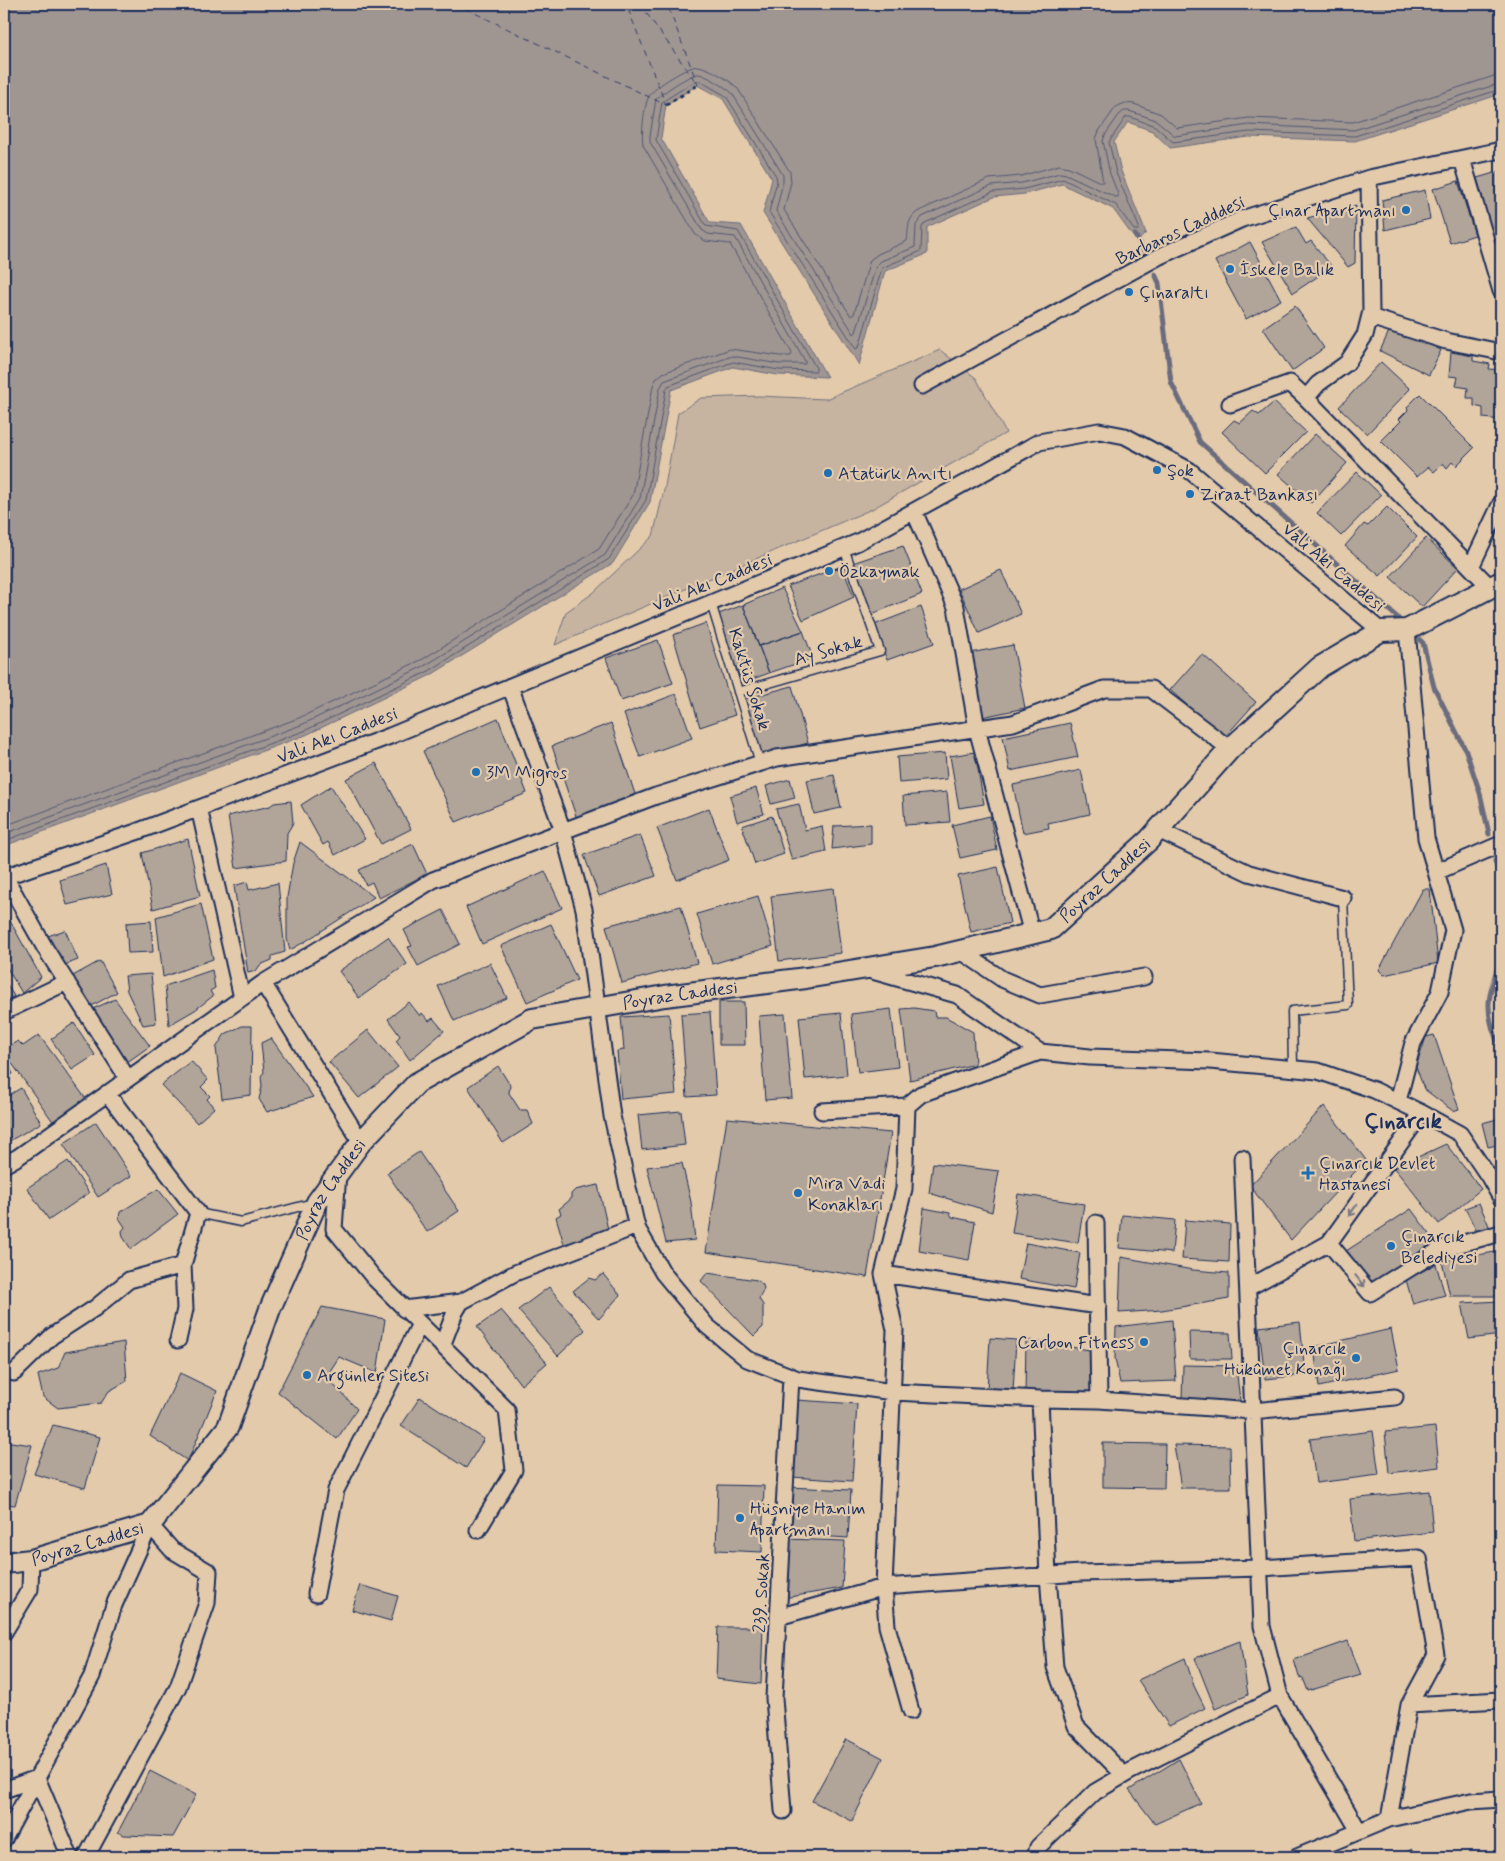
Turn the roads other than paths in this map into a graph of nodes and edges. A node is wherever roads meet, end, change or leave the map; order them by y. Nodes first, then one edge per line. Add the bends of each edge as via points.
1 (1501, 150) edge
2 (1462, 159) junction
3 (1369, 178) junction
4 (1501, 291) edge
5 (1370, 317) junction
6 (1501, 352) edge
7 (922, 386) dead end
8 (1306, 398) junction
9 (1230, 404) dead end
10 (1501, 503) edge
11 (914, 511) junction
12 (844, 548) junction
13 (1470, 567) junction
14 (1496, 585) edge
15 (711, 603) junction
16 (1407, 630) junction
17 (1381, 631) junction
18 (510, 686) junction
19 (738, 692) junction
20 (977, 729) junction
21 (1230, 749) junction
22 (760, 763) junction
23 (199, 808) junction
24 (1158, 830) junction
25 (563, 831) junction
26 (1501, 844) edge
27 (1436, 872) junction
28 (4, 877) edge
29 (1344, 898) joint
30 (1032, 934) junction
31 (961, 951) junction
32 (866, 968) junction
33 (1144, 977) dead end
34 (67, 982) junction
35 (263, 984) junction
36 (242, 998) junction
37 (598, 1008) junction
38 (4, 1012) edge
39 (1040, 1052) junction
40 (1293, 1068) junction
41 (128, 1078) junction
42 (107, 1094) junction
43 (1398, 1101) junction
44 (907, 1106) junction
45 (822, 1111) dead end
46 (1422, 1113) junction
47 (361, 1142) junction
48 (1242, 1158) dead end
49 (4, 1165) edge
50 (338, 1173) junction
51 (1501, 1198) edge
52 (317, 1202) junction
53 (198, 1213) junction
54 (1096, 1222) dead end
55 (637, 1226) junction
56 (1501, 1233) edge
57 (1329, 1243) junction
58 (183, 1265) junction
59 (883, 1274) junction
60 (1248, 1288) junction
61 (461, 1302) junction
62 (1098, 1306) junction
63 (404, 1309) junction
64 (420, 1324) junction
65 (178, 1340) dead end
66 (442, 1346) junction
67 (14, 1373) dead end
68 (791, 1377) junction
69 (893, 1392) junction
70 (1395, 1397) dead end
71 (1040, 1399) junction
72 (1099, 1400) junction
73 (1253, 1411) junction
74 (150, 1525) junction
75 (478, 1530) dead end
76 (31, 1560) junction
77 (4, 1563) edge
78 (1260, 1568) junction
79 (1048, 1575) junction
80 (884, 1587) junction
81 (316, 1594) dead end
82 (778, 1617) junction
83 (4, 1632) edge
84 (1280, 1696) junction
85 (1501, 1700) edge
86 (1409, 1704) junction
87 (911, 1710) dead end
88 (1124, 1776) junction
89 (37, 1778) junction
90 (4, 1790) edge
91 (1501, 1799) edge
92 (783, 1811) dead end
93 (1389, 1819) junction
94 (1359, 1832) junction
95 (4, 1840) edge
96 (1331, 1851) edge
97 (70, 1857) edge
98 (86, 1857) edge
99 (1035, 1857) edge
100 (1297, 1857) edge

1 - 2 street, Barbaros Cadddesi
2 - 3 street, Barbaros Cadddesi
2 - 4 street
3 - 5 street
3 - 7 street, Barbaros Cadddesi via 1242,219 1160,256
5 - 6 street via 1446,341
5 - 8 street via 1365,335 1347,363 1318,384
8 - 9 street via 1290,383
8 - 13 street
10 - 13 street
11 - 12 street, Vali Akı Caddesi
11 - 17 street, Vali Akı Caddesi via 1039,442 1099,431 1125,436 1189,470
11 - 20 street via 956,607
12 - 15 street, Vali Akı Caddesi
12 - 19 lane, Ay Sokak via 880,651
13 - 14 street
14 - 16 street, Poyraz Caddesi
15 - 18 street, Vali Akı Caddesi
15 - 19 lane, Kaktüs Sokak
16 - 17 street, Poyraz Caddesi
16 - 27 street via 1426,838
17 - 21 street, Poyraz Caddesi via 1320,667
18 - 23 street, Vali Akı Caddesi via 390,736
18 - 25 street
19 - 22 lane, Kaktüs Sokak
20 - 21 street via 1013,723 1104,689 1151,689
20 - 22 street
20 - 30 street
21 - 24 street, Poyraz Caddesi
22 - 25 street via 656,796
23 - 28 street, Vali Akı Caddesi
23 - 36 street
24 - 29 street via 1249,873
24 - 30 street, Poyraz Caddesi via 1051,929
25 - 35 street via 433,880
25 - 37 street via 584,909
26 - 27 street
27 - 43 street via 1452,930 1440,992 1413,1043
28 - 34 street
29 - 40 lane via 1348,1006 1292,1011
30 - 31 street, Poyraz Caddesi
31 - 32 street, Poyraz Caddesi
31 - 33 street via 1002,979 1040,995
32 - 37 street, Poyraz Caddesi
32 - 39 street via 957,995
34 - 38 street
34 - 41 street
35 - 36 street
35 - 47 street
36 - 41 street
37 - 47 street, Poyraz Caddesi via 532,1019 417,1083
37 - 55 street via 612,1116
39 - 40 street
39 - 44 street via 921,1094
40 - 43 street via 1318,1071
41 - 42 street
42 - 49 street
42 - 53 street
43 - 46 street
44 - 45 street
44 - 59 street via 904,1189
46 - 51 street via 1460,1134
46 -> 57 street
47 - 50 street, Poyraz Caddesi
48 - 60 street
50 - 52 street, Poyraz Caddesi
50 - 63 street via 334,1229
52 - 53 lane via 241,1222
52 - 74 street, Poyraz Caddesi via 270,1309 228,1427
53 - 58 street
54 - 62 street
55 - 61 street via 515,1272
55 - 68 street via 663,1273 707,1326 747,1360
57 -> 56 street via 1370,1294 1441,1249
57 - 60 street
58 - 65 street via 185,1309
58 - 67 street via 129,1280 95,1308 52,1336
59 - 62 street
59 - 69 street via 895,1330
60 - 73 street
61 - 63 street
61 - 66 street
62 - 72 street
63 - 64 street
64 - 66 street
64 - 81 street via 336,1490
66 - 75 street via 507,1410 514,1470
68 - 69 street
68 - 82 street, 239. Sokak
69 - 71 street
69 - 80 street
70 - 73 street
71 - 72 street
71 - 79 street
72 - 73 street
73 - 78 street
74 - 76 street, Poyraz Caddesi
74 - 89 street via 114,1605 92,1676
74 - 98 street via 172,1550 209,1572 207,1603 178,1687
76 - 77 street, Poyraz Caddesi
76 - 83 street via 30,1589
78 - 79 street
78 - 84 street via 1262,1626
78 - 86 street via 1419,1558 1436,1655
79 - 80 street
79 - 88 street via 1054,1667 1076,1726
80 - 82 street
80 - 87 street via 887,1626
82 - 92 street, 239. Sokak via 774,1698
84 - 88 street
84 - 94 street
85 - 86 street
86 - 93 street
88 - 99 street via 1095,1792 1038,1848
89 - 90 street
89 - 95 street
89 - 97 street
91 - 93 street via 1471,1801
93 - 94 street
94 - 96 street
96 - 100 street

